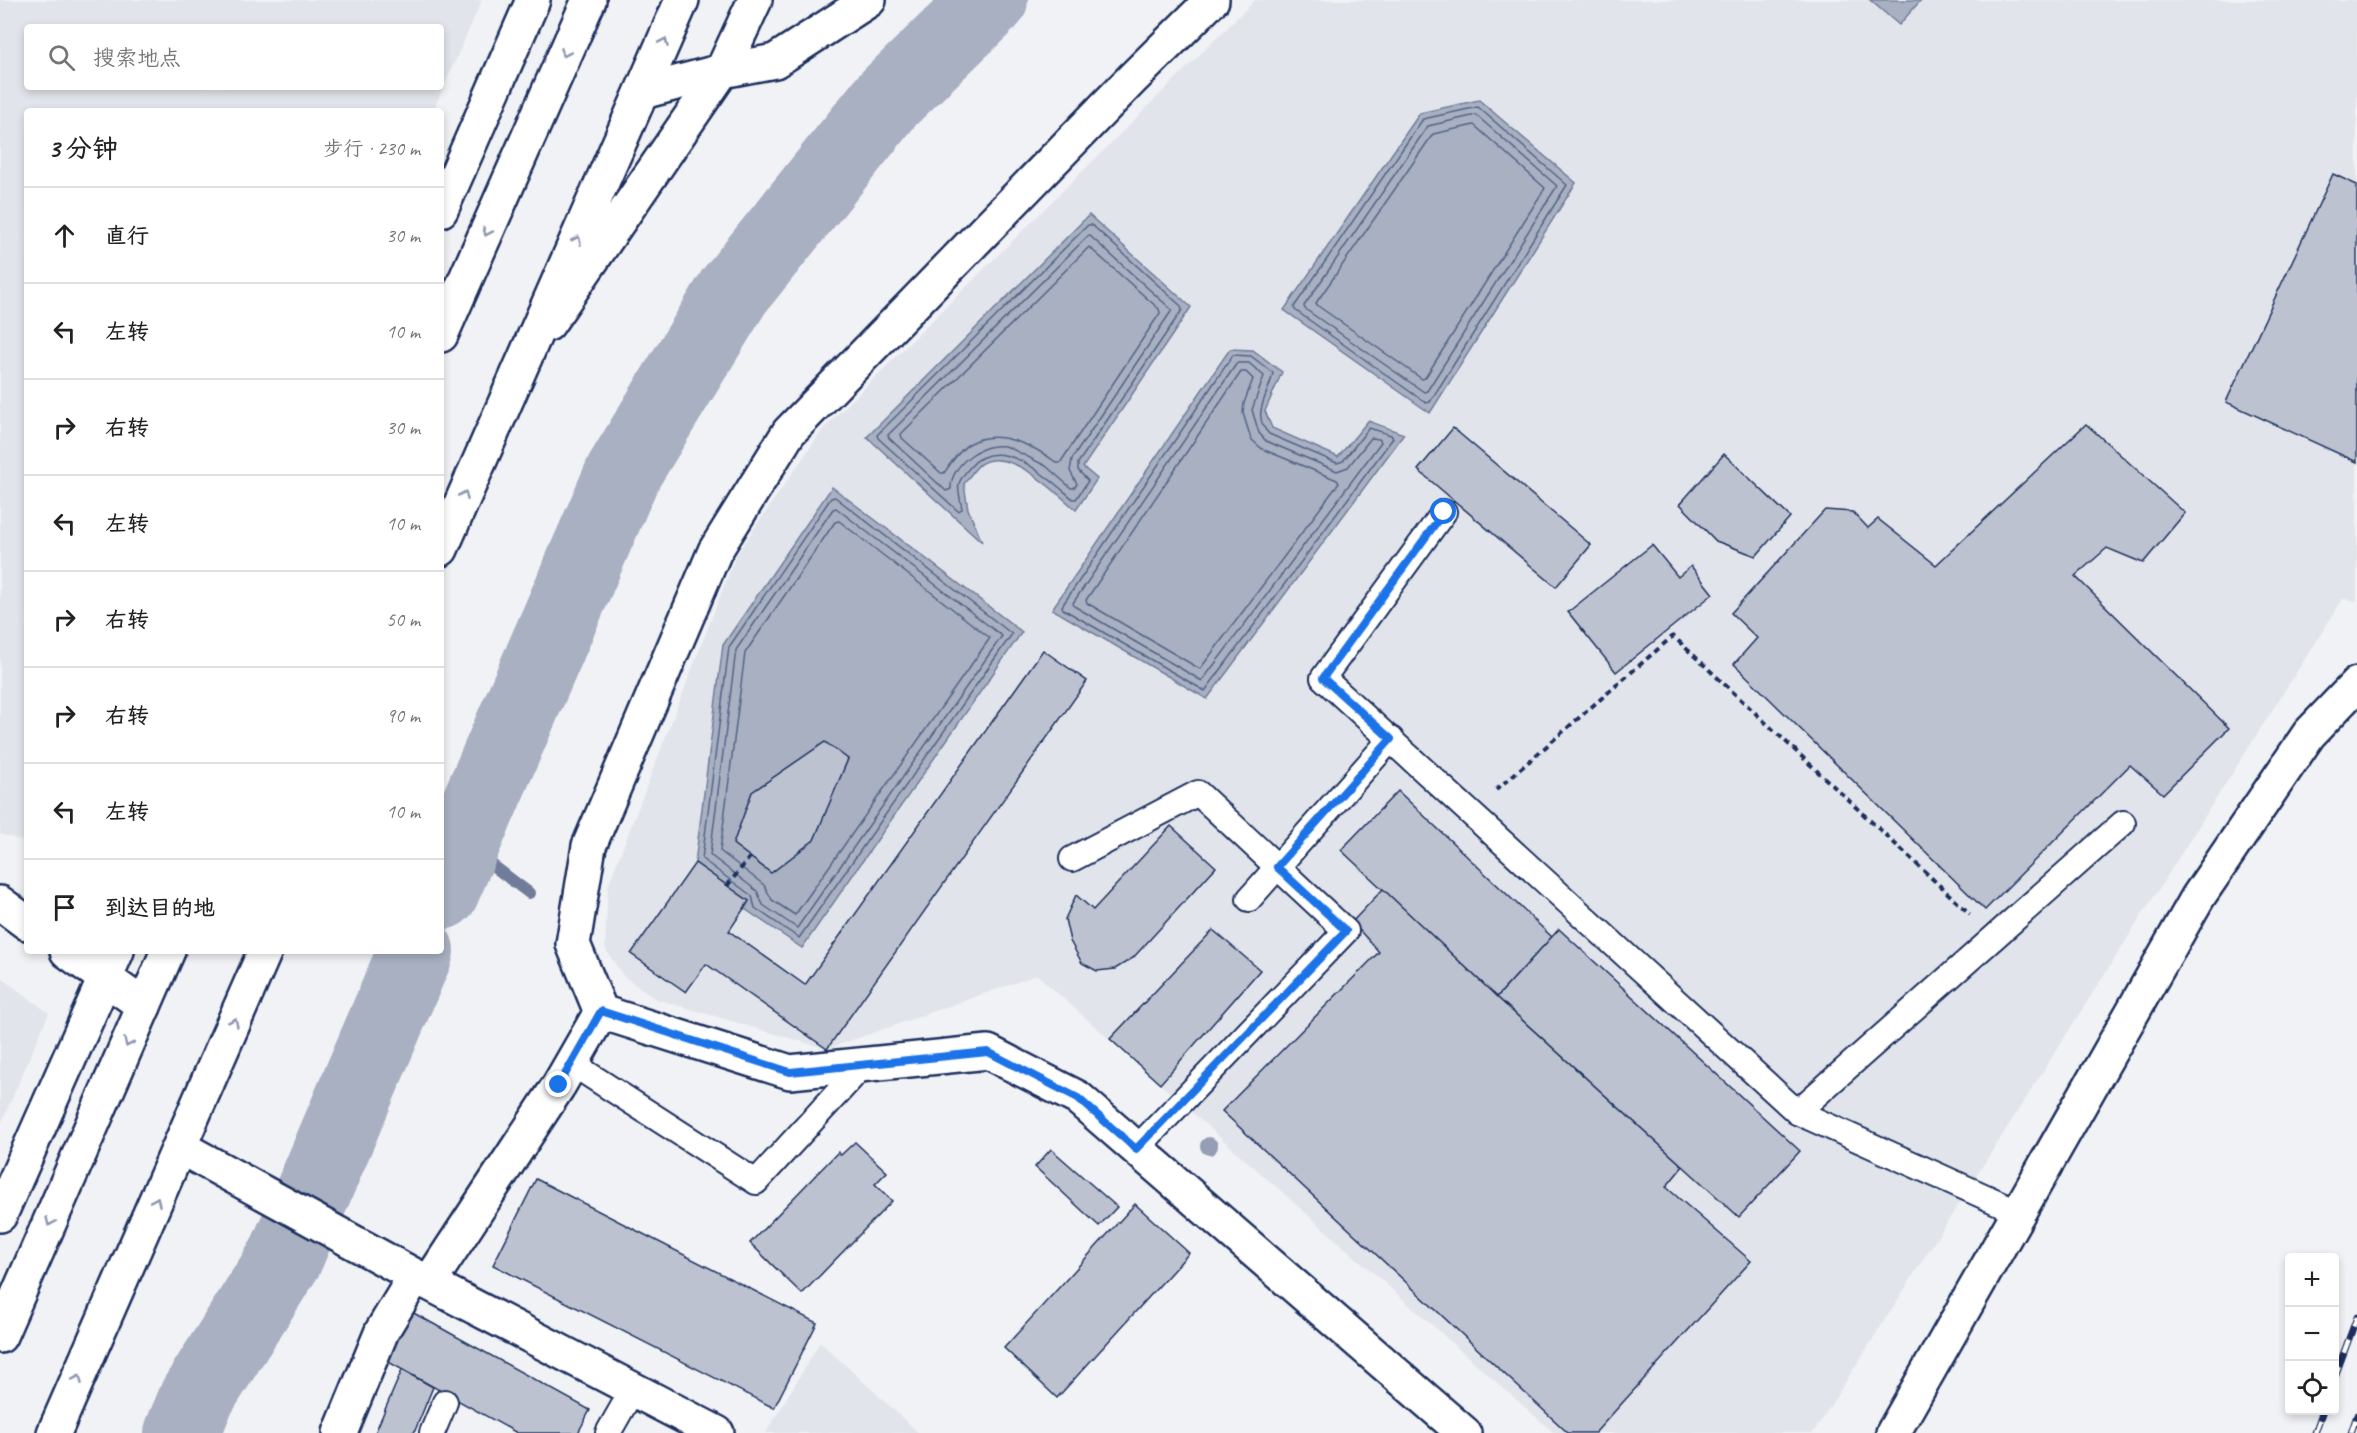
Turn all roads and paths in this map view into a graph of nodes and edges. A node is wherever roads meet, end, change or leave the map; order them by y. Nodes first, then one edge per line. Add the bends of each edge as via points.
1 (533, 0) edge
2 (589, 0) edge
3 (682, 0) edge
4 (755, 0) edge
5 (869, 0) edge
6 (1212, 0) edge
7 (722, 71) junction
8 (642, 92) junction
9 (444, 203) edge
10 (444, 328) edge
11 (524, 360) junction
12 (1444, 512) dead end
13 (444, 542) edge
14 (2357, 684) edge
15 (1391, 739) junction
16 (1471, 812) junction
17 (2123, 823) dead end
18 (750, 857) dead end
19 (1072, 859) dead end
20 (1277, 867) junction
21 (727, 886) dead end
22 (1249, 899) dead end
23 (0, 903) edge
24 (24, 920) edge
25 (1995, 936) junction
26 (76, 954) edge
27 (167, 954) edge
28 (264, 954) edge
29 (111, 965) edge
30 (144, 1006) junction
31 (601, 1011) junction
32 (571, 1063) junction
33 (864, 1064) junction
34 (1797, 1112) junction
35 (180, 1147) junction
36 (1136, 1149) junction
37 (2019, 1212) junction
38 (0, 1215) edge
39 (414, 1275) junction
40 (0, 1336) edge
41 (633, 1389) junction
42 (445, 1402) dead end
43 (54, 1433) edge
44 (340, 1433) edge
45 (432, 1433) edge
46 (608, 1433) edge
47 (717, 1433) edge
48 (1464, 1433) edge
49 (1893, 1433) edge

1 - 9 main road
2 -> 10 main road
8 -> 3 main road
4 - 7 main road
5 - 7 main road via 775,61
6 - 31 main road via 789,432 715,551 589,846 573,944
7 - 8 main road
7 - 11 main road
11 -> 8 main road
13 -> 11 main road
12 - 15 lane via 1323,678
14 - 37 main road via 2309,734 2198,897
15 - 16 lane
15 - 20 lane
16 - 25 path via 1673,636
16 - 34 lane
17 - 25 lane
18 - 21 path
19 - 20 lane via 1198,793
20 - 22 lane
20 - 36 lane via 1346,931
23 - 24 main road
25 - 34 lane
26 - 29 main road
27 - 30 main road
35 -> 28 main road
29 - 30 main road
29 - 38 main road
30 -> 40 main road
31 - 32 main road
31 - 33 main road via 790,1072
32 - 33 lane via 756,1182
32 - 39 main road
33 - 36 main road via 988,1052 1078,1098
34 - 37 lane
35 - 39 main road
43 -> 35 main road
36 - 48 main road
37 - 49 main road
39 - 41 main road
39 - 44 main road via 382,1331
41 - 46 lane
41 - 47 main road
42 - 45 lane

